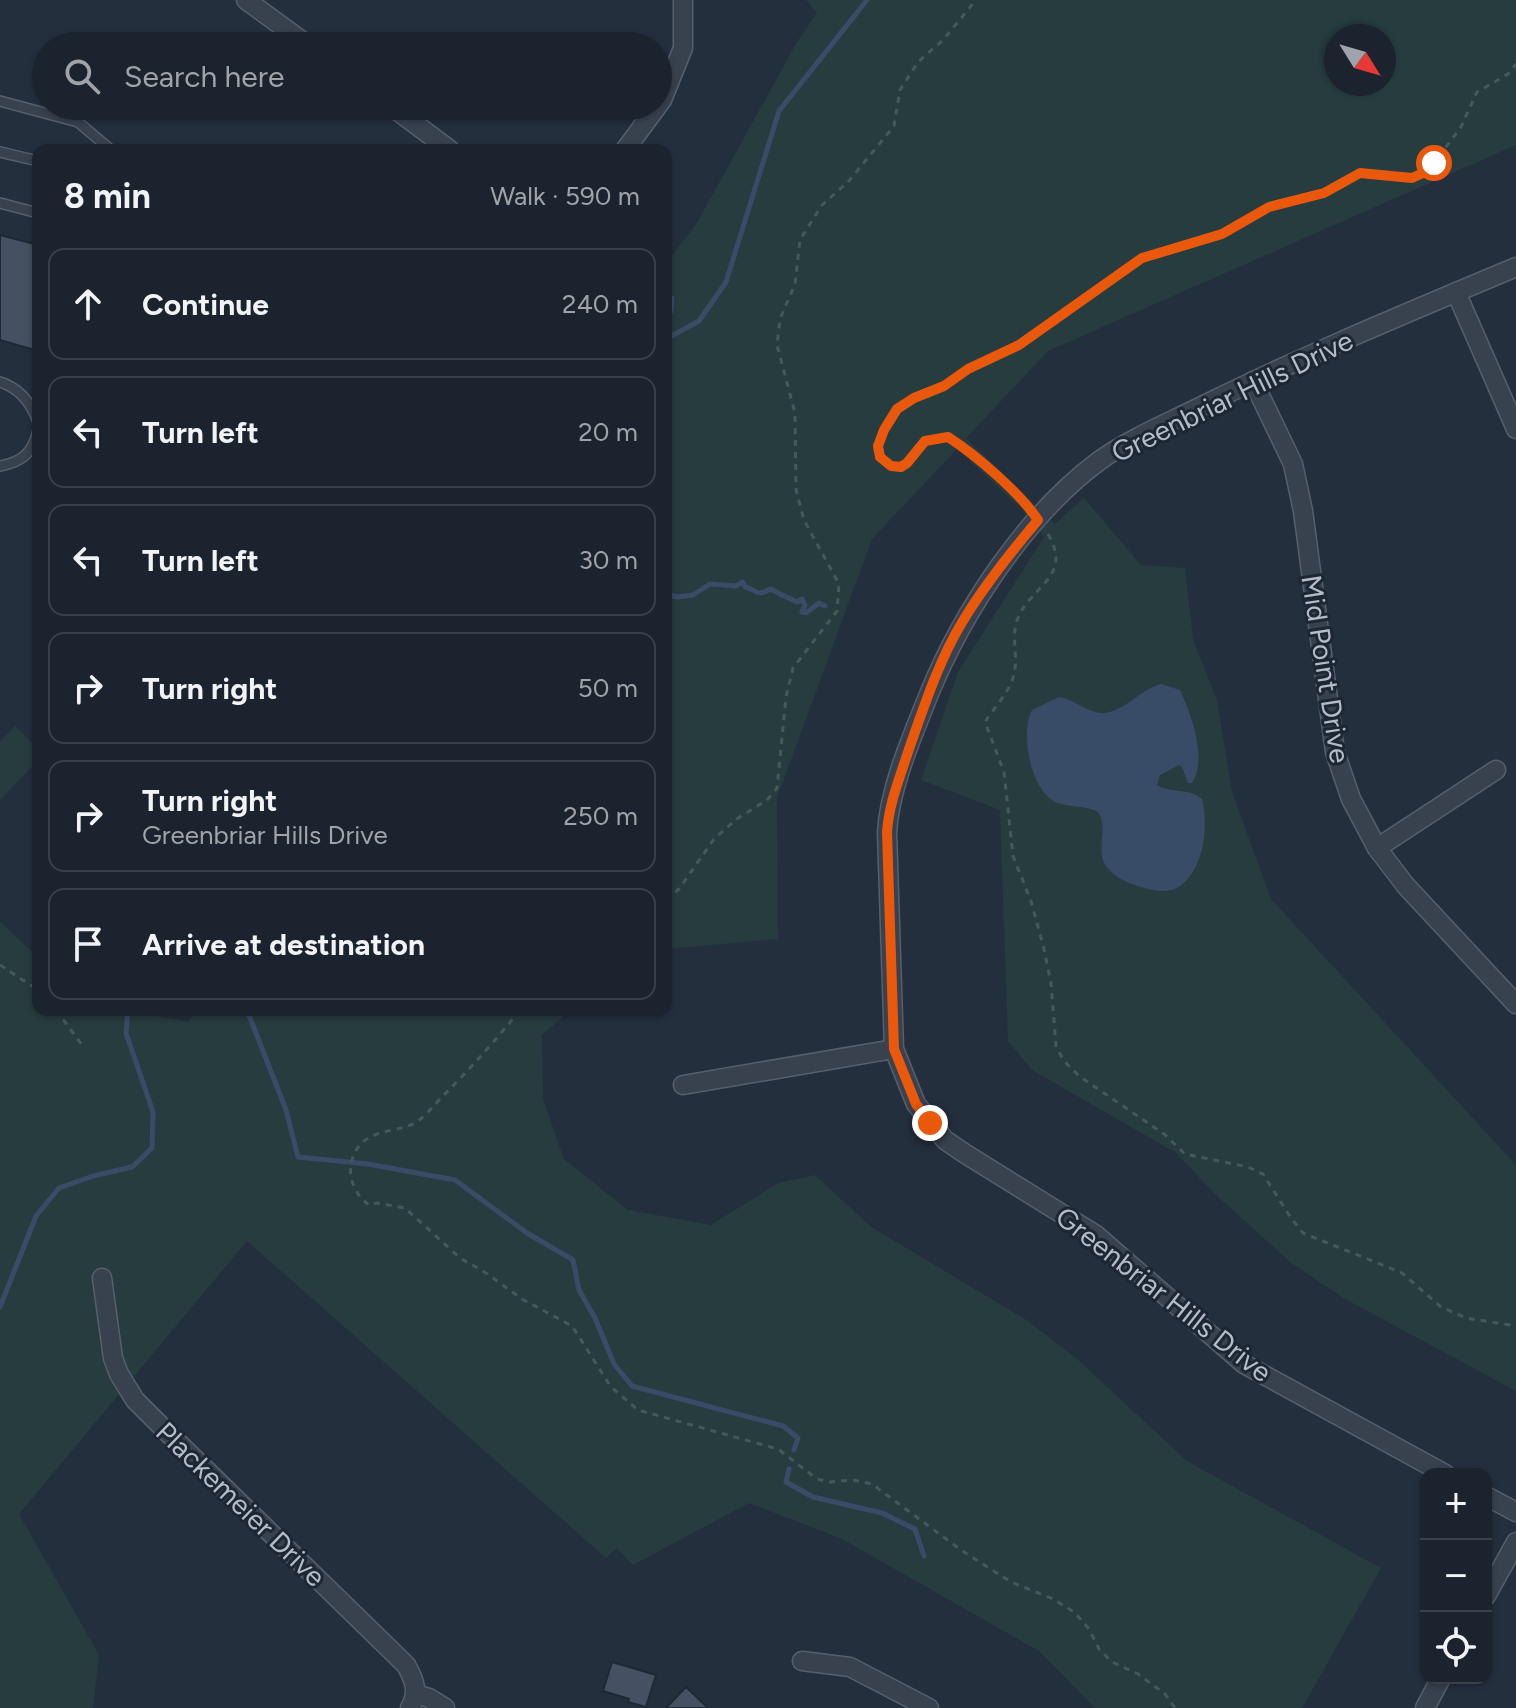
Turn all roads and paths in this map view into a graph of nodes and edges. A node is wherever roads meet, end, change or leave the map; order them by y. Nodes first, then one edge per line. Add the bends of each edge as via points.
1 (246, 0) edge
2 (683, 0) edge
3 (976, 0) edge
4 (290, 32) edge
5 (1516, 64) edge
6 (672, 75) edge
7 (0, 101) edge
8 (32, 110) edge
9 (71, 120) edge
10 (410, 120) edge
11 (647, 120) edge
12 (104, 144) edge
13 (442, 144) edge
14 (629, 144) edge
15 (0, 152) edge
16 (32, 160) edge
17 (0, 203) edge
18 (32, 211) edge
19 (1516, 267) edge
20 (1456, 292) junction
21 (1253, 381) junction
22 (0, 382) edge
23 (32, 406) edge
24 (1516, 429) edge
25 (32, 450) edge
26 (0, 466) edge
27 (1038, 520) junction
28 (1496, 770) dead end
29 (1377, 848) junction
30 (672, 895) edge
31 (0, 965) edge
32 (32, 986) edge
33 (1516, 1004) edge
34 (60, 1016) edge
35 (515, 1016) edge
36 (82, 1045) dead end
37 (894, 1049) junction
38 (683, 1085) dead end
39 (102, 1278) dead end
40 (1516, 1326) edge
41 (1434, 1468) edge
42 (1492, 1499) edge
43 (1516, 1512) edge
44 (1516, 1542) edge
45 (1492, 1585) edge
46 (802, 1661) dead end
47 (1438, 1684) edge
48 (413, 1701) edge
49 (445, 1708) edge
50 (929, 1708) edge
51 (1175, 1708) edge
52 (1425, 1708) edge

1 - 4 street
2 - 6 street via 683,48
3 - 30 path via 918,62 900,90 894,126 822,205 800,240 795,284 780,319 777,345 795,413 796,490 804,520 839,584 837,611 793,668 777,788 714,839
5 - 27 path via 1477,92 1461,127 1423,173 1412,178 1360,173 1324,193 1269,207 1222,234 1142,258 1019,345 897,409 878,446 880,457 891,466 907,463 925,441 948,437
7 - 8 lane
9 - 12 lane
10 - 13 street
11 - 14 street
15 - 16 lane
17 - 18 lane
19 - 20 street, Greenbriar Hills Drive
20 - 21 street, Greenbriar Hills Drive
20 - 24 street
21 - 27 street, Greenbriar Hills Drive via 1122,446 1079,478
21 - 29 street, Mid Point Drive via 1293,464 1335,752 1351,799
22 - 23 lane via 11,385
25 - 26 lane via 16,463
27 - 37 street, Greenbriar Hills Drive via 998,568 950,645 889,810
27 - 40 path via 1056,552 1054,573 1016,622 1014,676 985,722 1004,772 1013,856 1044,949 1056,1046 1064,1061 1185,1154 1263,1174 1303,1233 1402,1273 1441,1307 1466,1318
28 - 29 street
29 - 33 street, Mid Point Drive
31 - 32 path
34 - 36 path
35 - 51 path via 417,1122 360,1145 350,1182 357,1197 369,1205 405,1208 460,1258 572,1326 611,1387 638,1410 778,1449 817,1479 872,1484 1011,1582 1074,1612 1112,1662 1138,1674
37 - 38 street
37 - 41 street, Greenbriar Hills Drive via 916,1104 945,1140 1104,1241 1244,1364
39 - 48 street, Plackemeier Drive via 113,1358 126,1388 406,1665 415,1686
42 - 43 street
44 - 45 street
46 - 50 street via 850,1667
47 - 52 street
48 - 49 street via 429,1698

